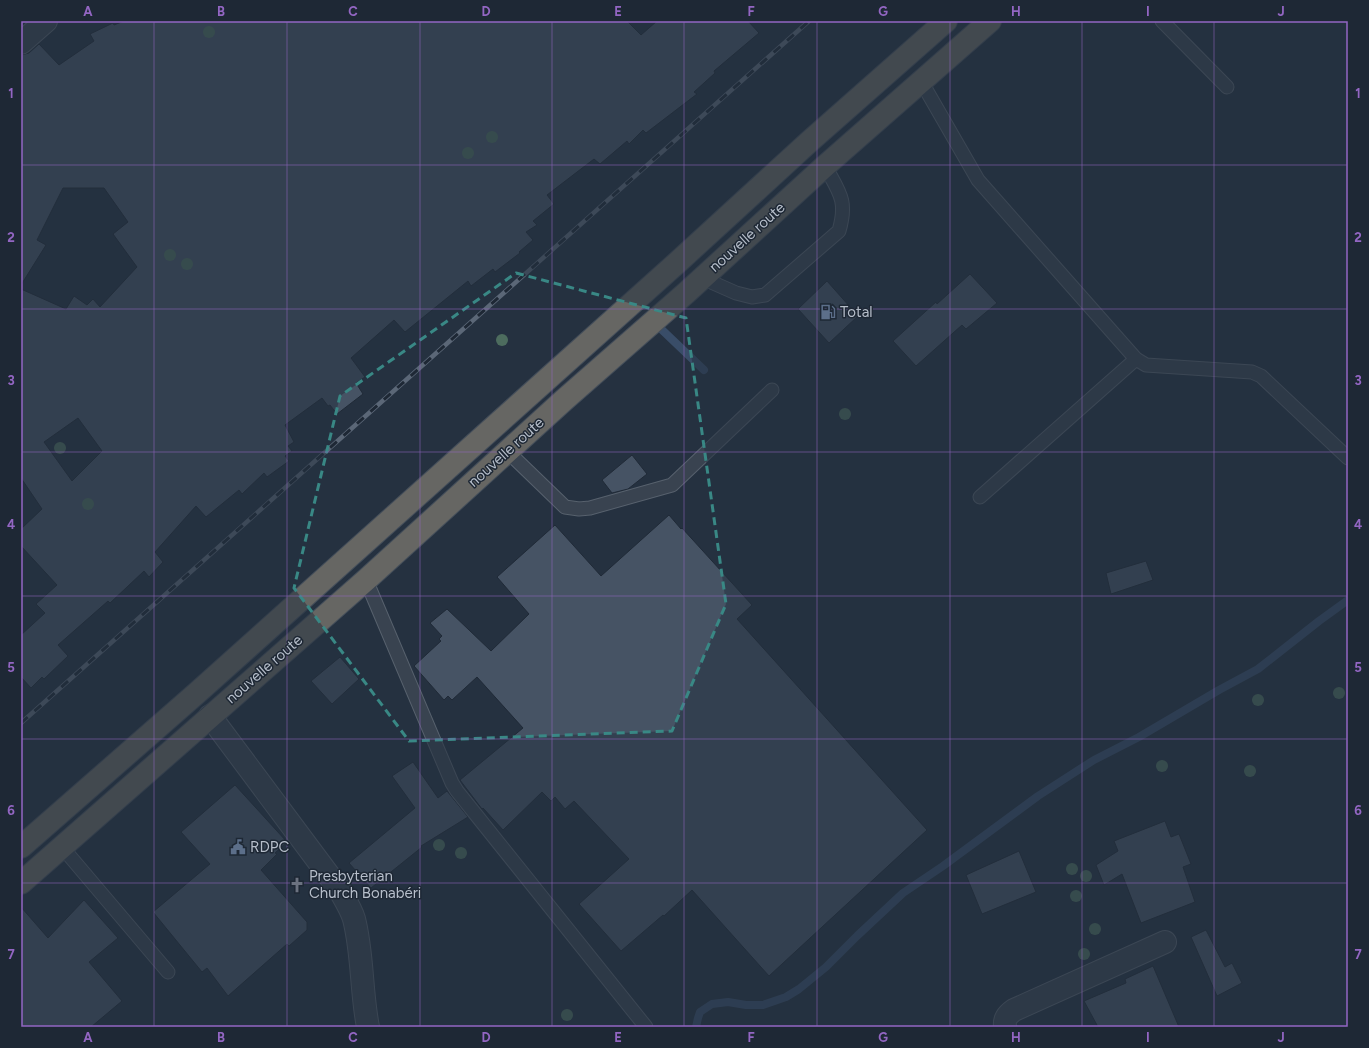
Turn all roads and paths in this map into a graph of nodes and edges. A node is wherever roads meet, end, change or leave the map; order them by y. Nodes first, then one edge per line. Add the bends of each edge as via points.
1 (46, 21) edge
2 (946, 21) edge
3 (990, 21) edge
4 (1162, 21) edge
5 (21, 43) edge
6 (921, 81) junction
7 (1227, 87) dead end
8 (825, 166) junction
9 (702, 278) junction
10 (1136, 359) junction
11 (772, 390) dead end
12 (507, 451) junction
13 (1348, 458) edge
14 (980, 497) dead end
15 (366, 580) junction
16 (210, 716) junction
17 (21, 847) edge
18 (62, 847) junction
19 (21, 883) edge
20 (1165, 942) dead end
21 (168, 972) dead end
22 (368, 1027) edge
23 (646, 1027) edge
24 (1005, 1027) edge

1 - 5 street
2 - 17 highway, nouvelle route via 198,692
3 - 6 highway, nouvelle route
4 - 7 lane
6 - 8 highway, nouvelle route
6 - 10 lane via 978,180
8 - 9 highway, nouvelle route
8 - 9 lane via 843,199 843,218 839,231 765,295 752,297 736,293
9 - 12 highway, nouvelle route
10 - 13 lane via 1146,365 1252,372 1261,376
10 - 14 lane
11 - 12 lane via 672,485 590,508 579,510 565,507
12 - 15 highway, nouvelle route
15 - 16 highway, nouvelle route
15 - 23 lane via 457,791
16 - 18 highway, nouvelle route
16 - 22 street via 339,888 354,918
18 - 19 highway, nouvelle route
18 - 21 lane
20 - 24 street via 1014,1010 1005,1019

